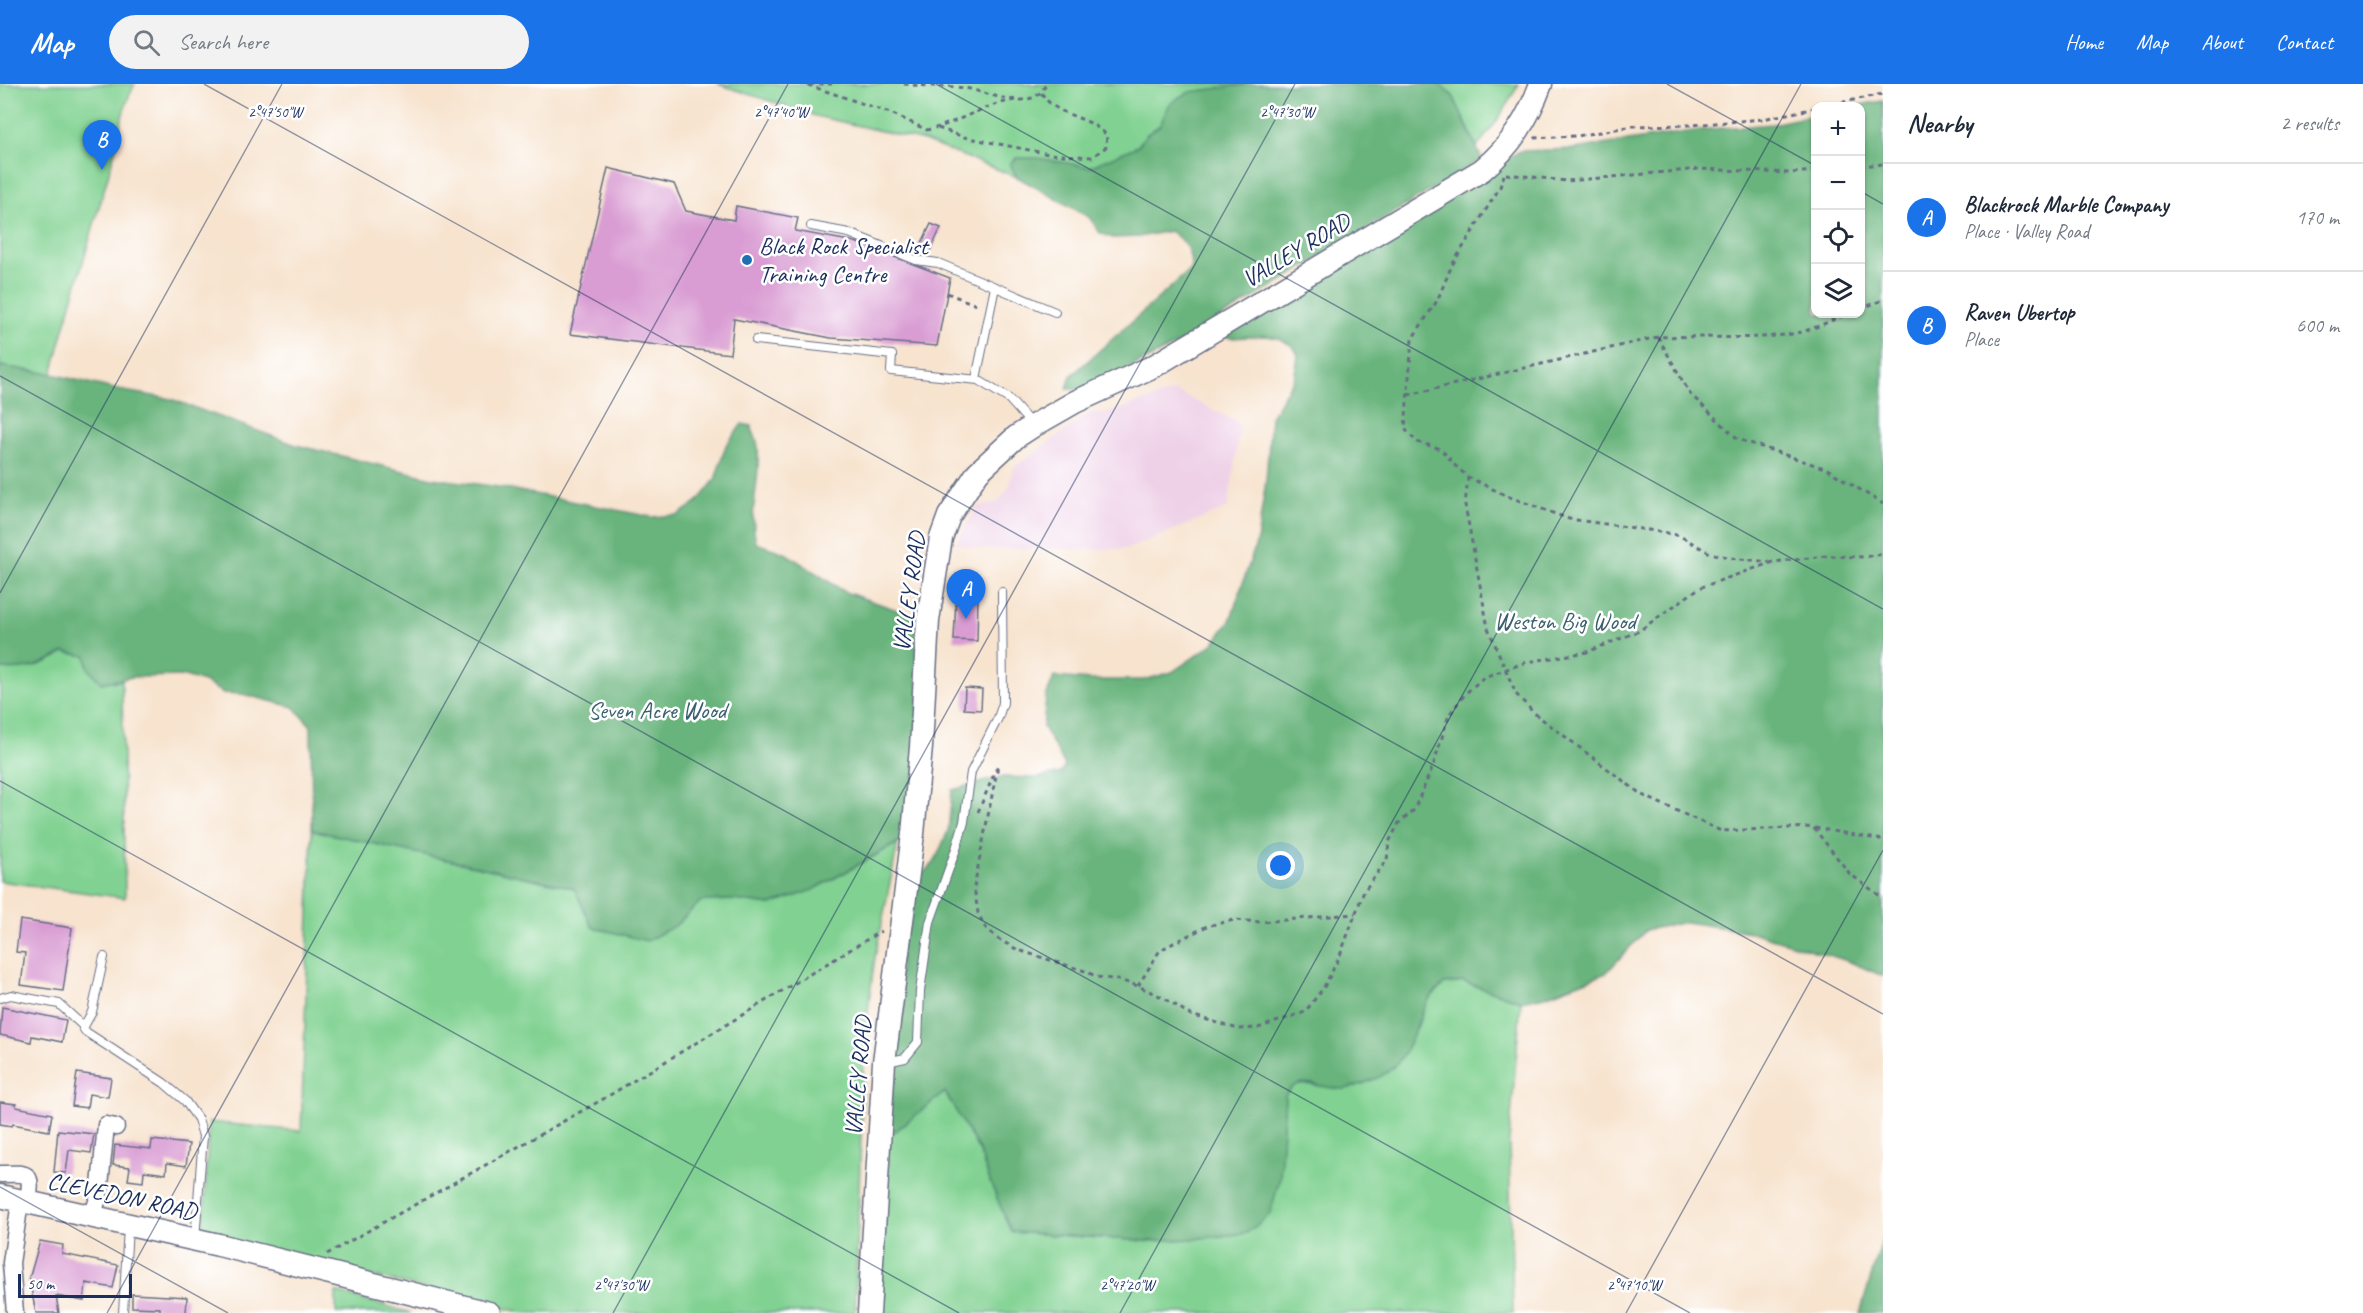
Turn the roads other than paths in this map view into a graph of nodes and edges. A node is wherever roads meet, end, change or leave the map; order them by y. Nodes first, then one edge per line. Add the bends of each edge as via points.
1 (1541, 84) edge
2 (811, 226) dead end
3 (995, 287) junction
4 (1055, 312) dead end
5 (756, 340) dead end
6 (976, 379) junction
7 (1033, 426) junction
8 (1002, 592) dead end
9 (104, 957) dead end
10 (0, 998) edge
11 (82, 1025) junction
12 (884, 1062) junction
13 (116, 1127) dead end
14 (0, 1174) edge
15 (16, 1200) edge
16 (92, 1216) junction
17 (128, 1224) junction
18 (195, 1239) junction
19 (15, 1313) edge
20 (123, 1313) edge
21 (489, 1313) edge
22 (869, 1313) edge

1 - 7 street, VALLEY ROAD via 1518,133 1482,170 1154,366
2 - 3 lane via 849,233
3 - 4 lane
3 - 6 lane
5 - 6 lane via 892,355 891,371
6 - 7 lane via 1010,399
7 - 12 street, VALLEY ROAD via 978,472 949,516 941,538 928,620 913,834
8 - 12 lane via 1003,703 971,772 959,840 930,922 918,1042 905,1058
9 - 11 lane via 92,1012
10 - 11 lane via 11,995 59,1004
11 - 18 lane via 86,1032 177,1094 198,1119 203,1136
12 - 22 street, VALLEY ROAD
13 - 16 street via 106,1125 99,1196
14 - 15 street via 29,1178
15 - 16 street, CLEVEDON ROAD
15 - 19 street via 11,1263
16 - 17 street, CLEVEDON ROAD
17 - 18 street, CLEVEDON ROAD
17 - 20 lane
18 - 21 street, CLEVEDON ROAD

